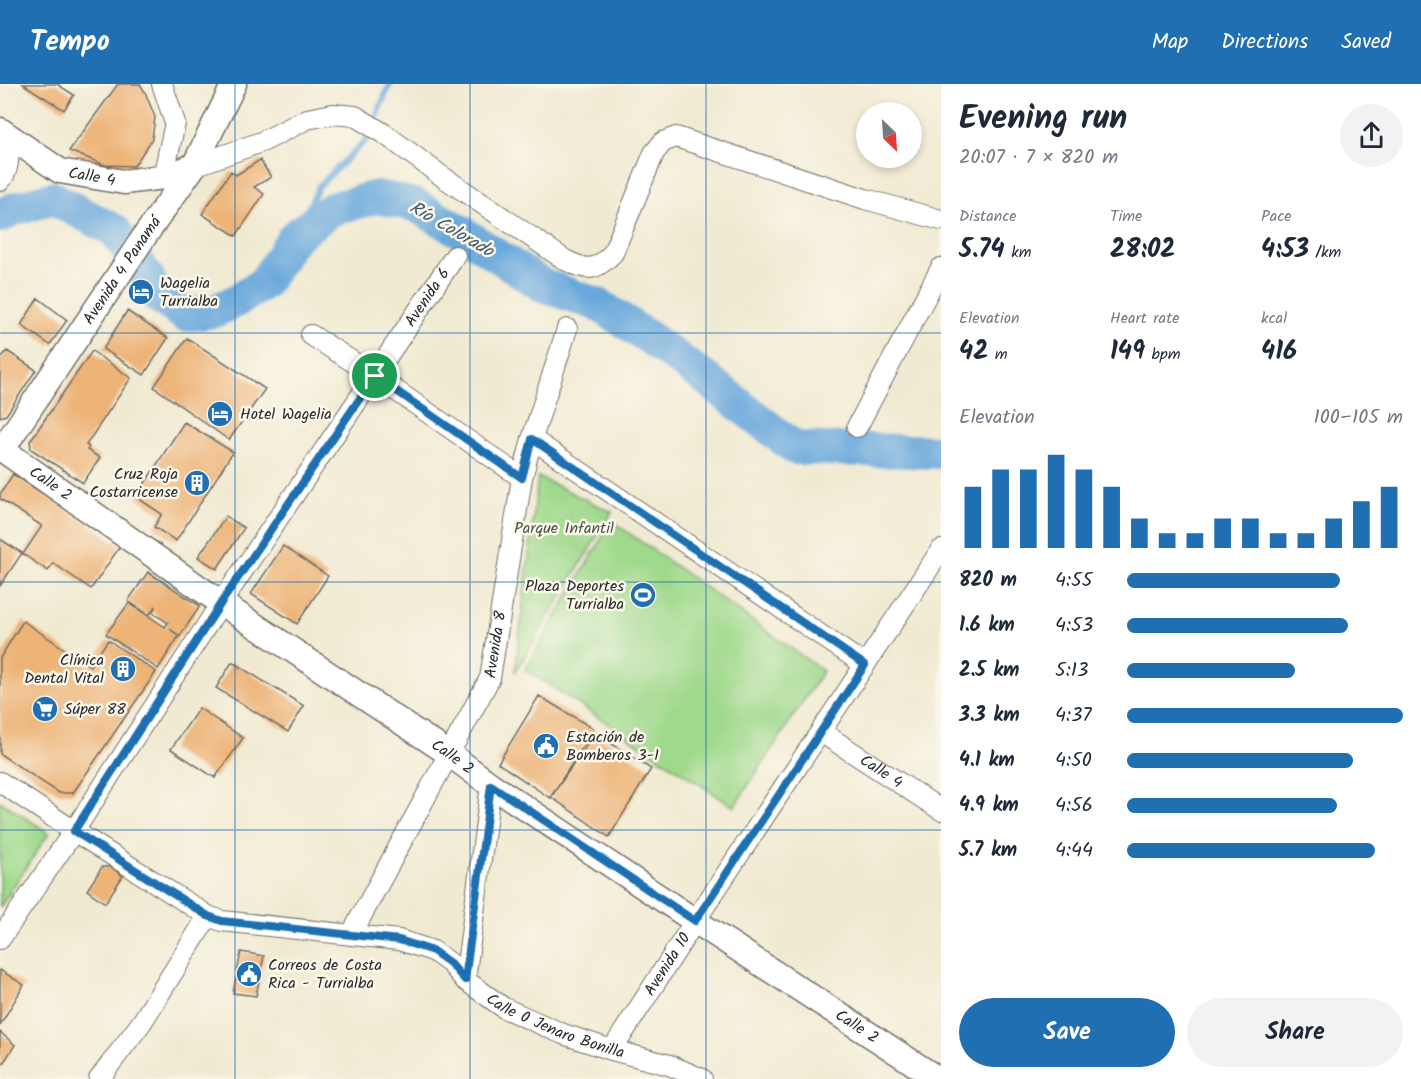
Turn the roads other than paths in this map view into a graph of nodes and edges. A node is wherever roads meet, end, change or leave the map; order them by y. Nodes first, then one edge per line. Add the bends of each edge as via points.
1 (162, 84) edge
2 (234, 84) edge
3 (4, 133) edge
4 (195, 166) junction
5 (163, 177) junction
6 (0, 180) edge
7 (941, 220) edge
8 (455, 256) dead end
9 (941, 268) edge
10 (567, 329) dead end
11 (311, 335) dead end
12 (375, 376) junction
13 (857, 428) dead end
14 (532, 439) junction
15 (1, 450) edge
16 (522, 478) junction
17 (941, 550) edge
18 (221, 603) junction
19 (865, 665) junction
20 (822, 732) junction
21 (448, 753) junction
22 (0, 782) edge
23 (491, 785) junction
24 (941, 810) edge
25 (74, 831) junction
26 (208, 916) junction
27 (695, 921) junction
28 (351, 935) junction
29 (0, 939) edge
30 (465, 980) junction
31 (612, 1050) junction
32 (99, 1079) edge
33 (702, 1079) edge
34 (938, 1079) edge

1 - 5 street via 175,123
2 - 4 main road, Avenida 4 Panamá
3 - 5 main road, Calle 4 via 60,171 124,182
3 - 6 street via 8,169
4 - 5 main road, Calle 4
4 - 7 street via 264,141 307,119 333,114 355,116 579,267 593,268 613,253 654,153 663,142 676,137
4 - 15 main road, Avenida 4 Panamá
8 - 12 street, Avenida 6
9 - 13 street
10 - 14 street, Avenida 8
11 - 12 street
12 - 16 street
12 - 18 street, Avenida 6
14 - 16 street, Avenida 8
14 - 19 street
15 - 18 main road, Calle 2
16 - 21 street, Avenida 8 via 490,678
17 - 19 street, Avenida 10
18 - 21 main road, Calle 2
18 - 25 street, Avenida 6
19 - 20 street, Avenida 10
20 - 24 street, Calle 4
20 - 27 street, Avenida 10
21 - 23 main road, Calle 2
21 - 28 street, Avenida 8
22 - 25 street, Calle 0 Jenaro Bonilla
23 - 27 main road, Calle 2
23 - 30 street
25 - 26 street, Calle 0 Jenaro Bonilla
25 - 29 street, Avenida 6
26 - 28 street, Calle 0 Jenaro Bonilla via 222,921
26 - 32 street via 142,1022
27 - 31 street, Avenida 10
27 - 34 main road, Calle 2
28 - 30 street, Calle 0 Jenaro Bonilla via 399,940 433,951
30 - 31 street, Calle 0 Jenaro Bonilla via 504,1008
31 - 33 street, Calle 0 Jenaro Bonilla via 669,1065

